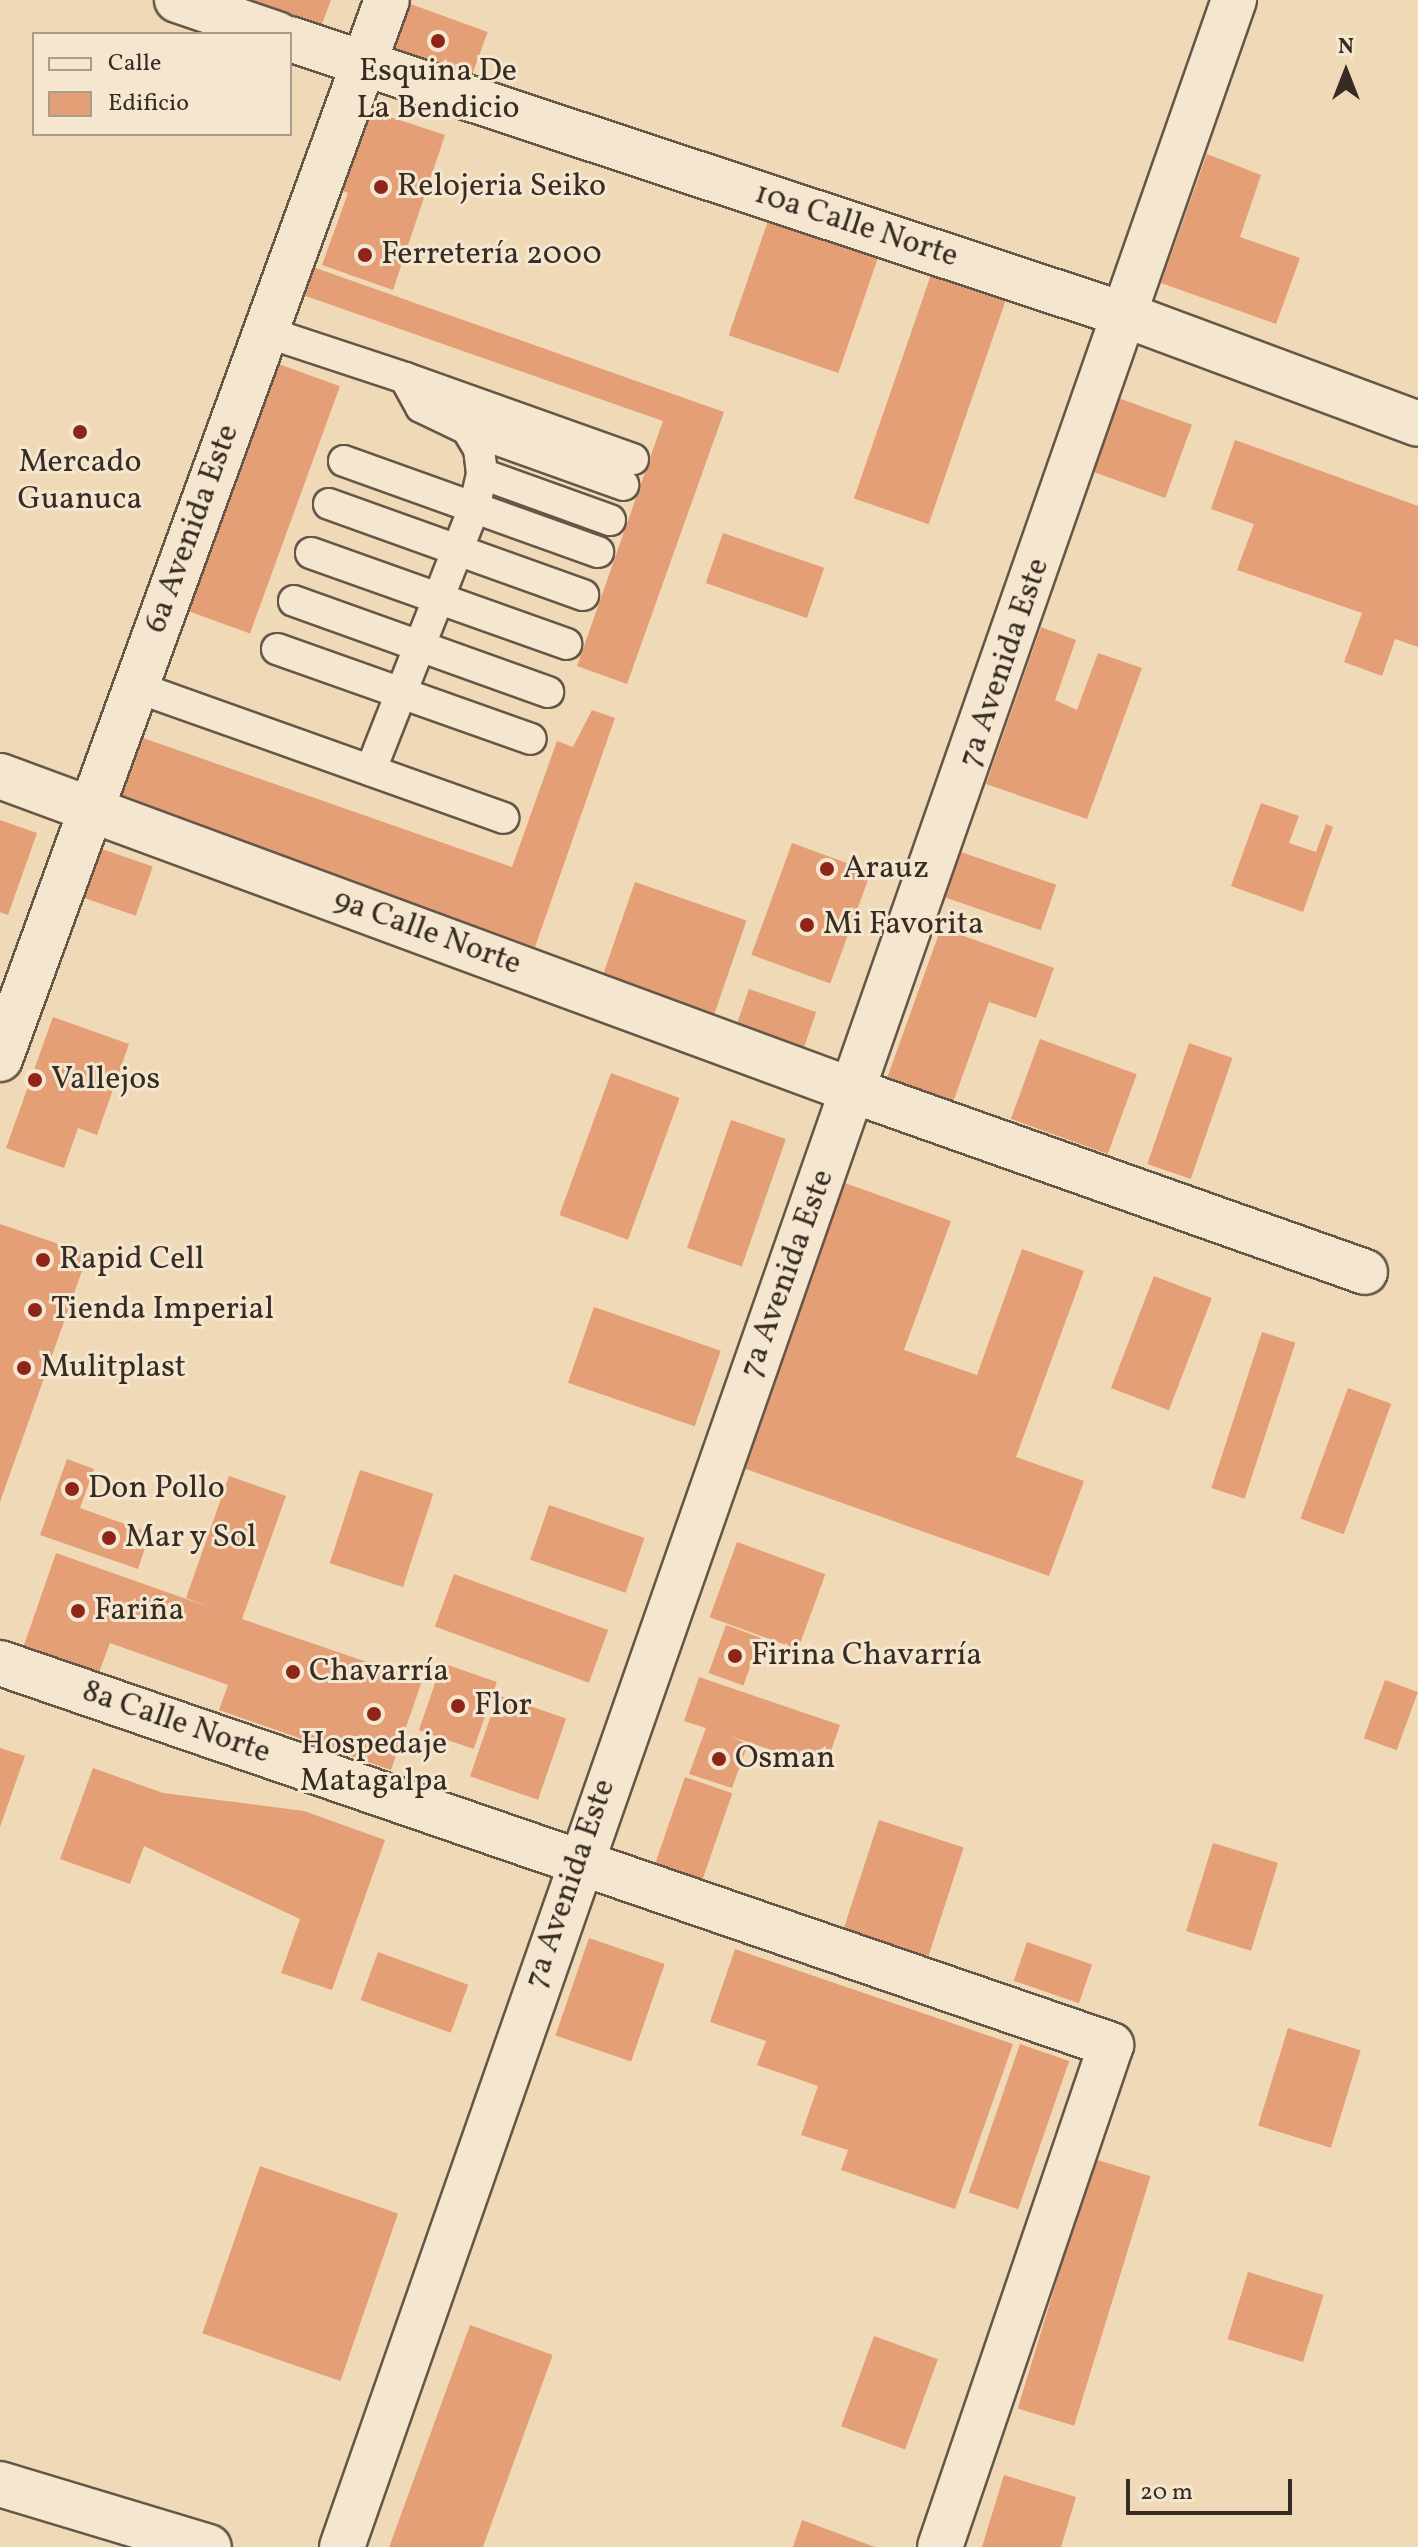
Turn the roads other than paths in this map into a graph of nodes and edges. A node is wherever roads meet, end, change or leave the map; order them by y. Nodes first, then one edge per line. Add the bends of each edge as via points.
1 (177, 0) edge
2 (387, 0) edge
3 (1234, 0) edge
4 (271, 32) edge
5 (292, 40) edge
6 (364, 64) junction
7 (1128, 316) junction
8 (266, 332) junction
9 (405, 378) junction
10 (1418, 424) edge
11 (467, 429) junction
12 (344, 461) dead end
13 (482, 474) junction
14 (329, 504) dead end
15 (474, 508) junction
16 (610, 520) dead end
17 (457, 550) junction
18 (598, 552) dead end
19 (311, 553) dead end
20 (583, 595) dead end
21 (438, 598) junction
22 (294, 601) dead end
23 (566, 644) dead end
24 (420, 646) junction
25 (277, 649) dead end
26 (136, 687) junction
27 (548, 692) dead end
28 (401, 693) junction
29 (531, 739) dead end
30 (371, 770) junction
31 (0, 776) edge
32 (92, 808) junction
33 (503, 818) dead end
34 (0, 1059) edge
35 (854, 1091) junction
36 (1365, 1272) dead end
37 (0, 1663) edge
38 (579, 1862) junction
39 (0, 2484) edge
40 (209, 2547) edge
41 (342, 2547) edge
42 (940, 2547) edge

1 - 4 street
2 - 6 street, 6a Avenida Este
3 - 7 street, 7a Avenida Este
5 - 6 street, 10a Calle Norte
6 - 7 street, 10a Calle Norte
6 - 8 street, 6a Avenida Este
7 - 10 street, 10a Calle Norte
7 - 35 street, 7a Avenida Este
8 - 9 lane
8 - 26 street, 6a Avenida Este
9 - 11 lane via 421,407
9 - 11 lane via 628,472
11 - 13 lane via 479,449
12 - 15 lane
13 - 15 lane
13 - 16 lane
14 - 17 lane
15 - 17 lane
15 - 18 lane
17 - 20 lane
17 - 21 lane
19 - 21 lane
21 - 23 lane
21 - 24 lane
22 - 24 lane
24 - 27 lane
24 - 28 lane
25 - 28 lane
26 - 30 lane
26 - 32 street, 6a Avenida Este
28 - 29 lane
28 - 30 lane
30 - 33 lane
31 - 32 street, 9a Calle Norte
32 - 34 street, 6a Avenida Este
32 - 35 street, 9a Calle Norte
35 - 36 street, 9a Calle Norte
35 - 38 street, 7a Avenida Este
37 - 38 street, 8a Calle Norte
38 - 41 street, 7a Avenida Este
38 - 42 street, 8a Calle Norte via 1111,2045
39 - 40 street

